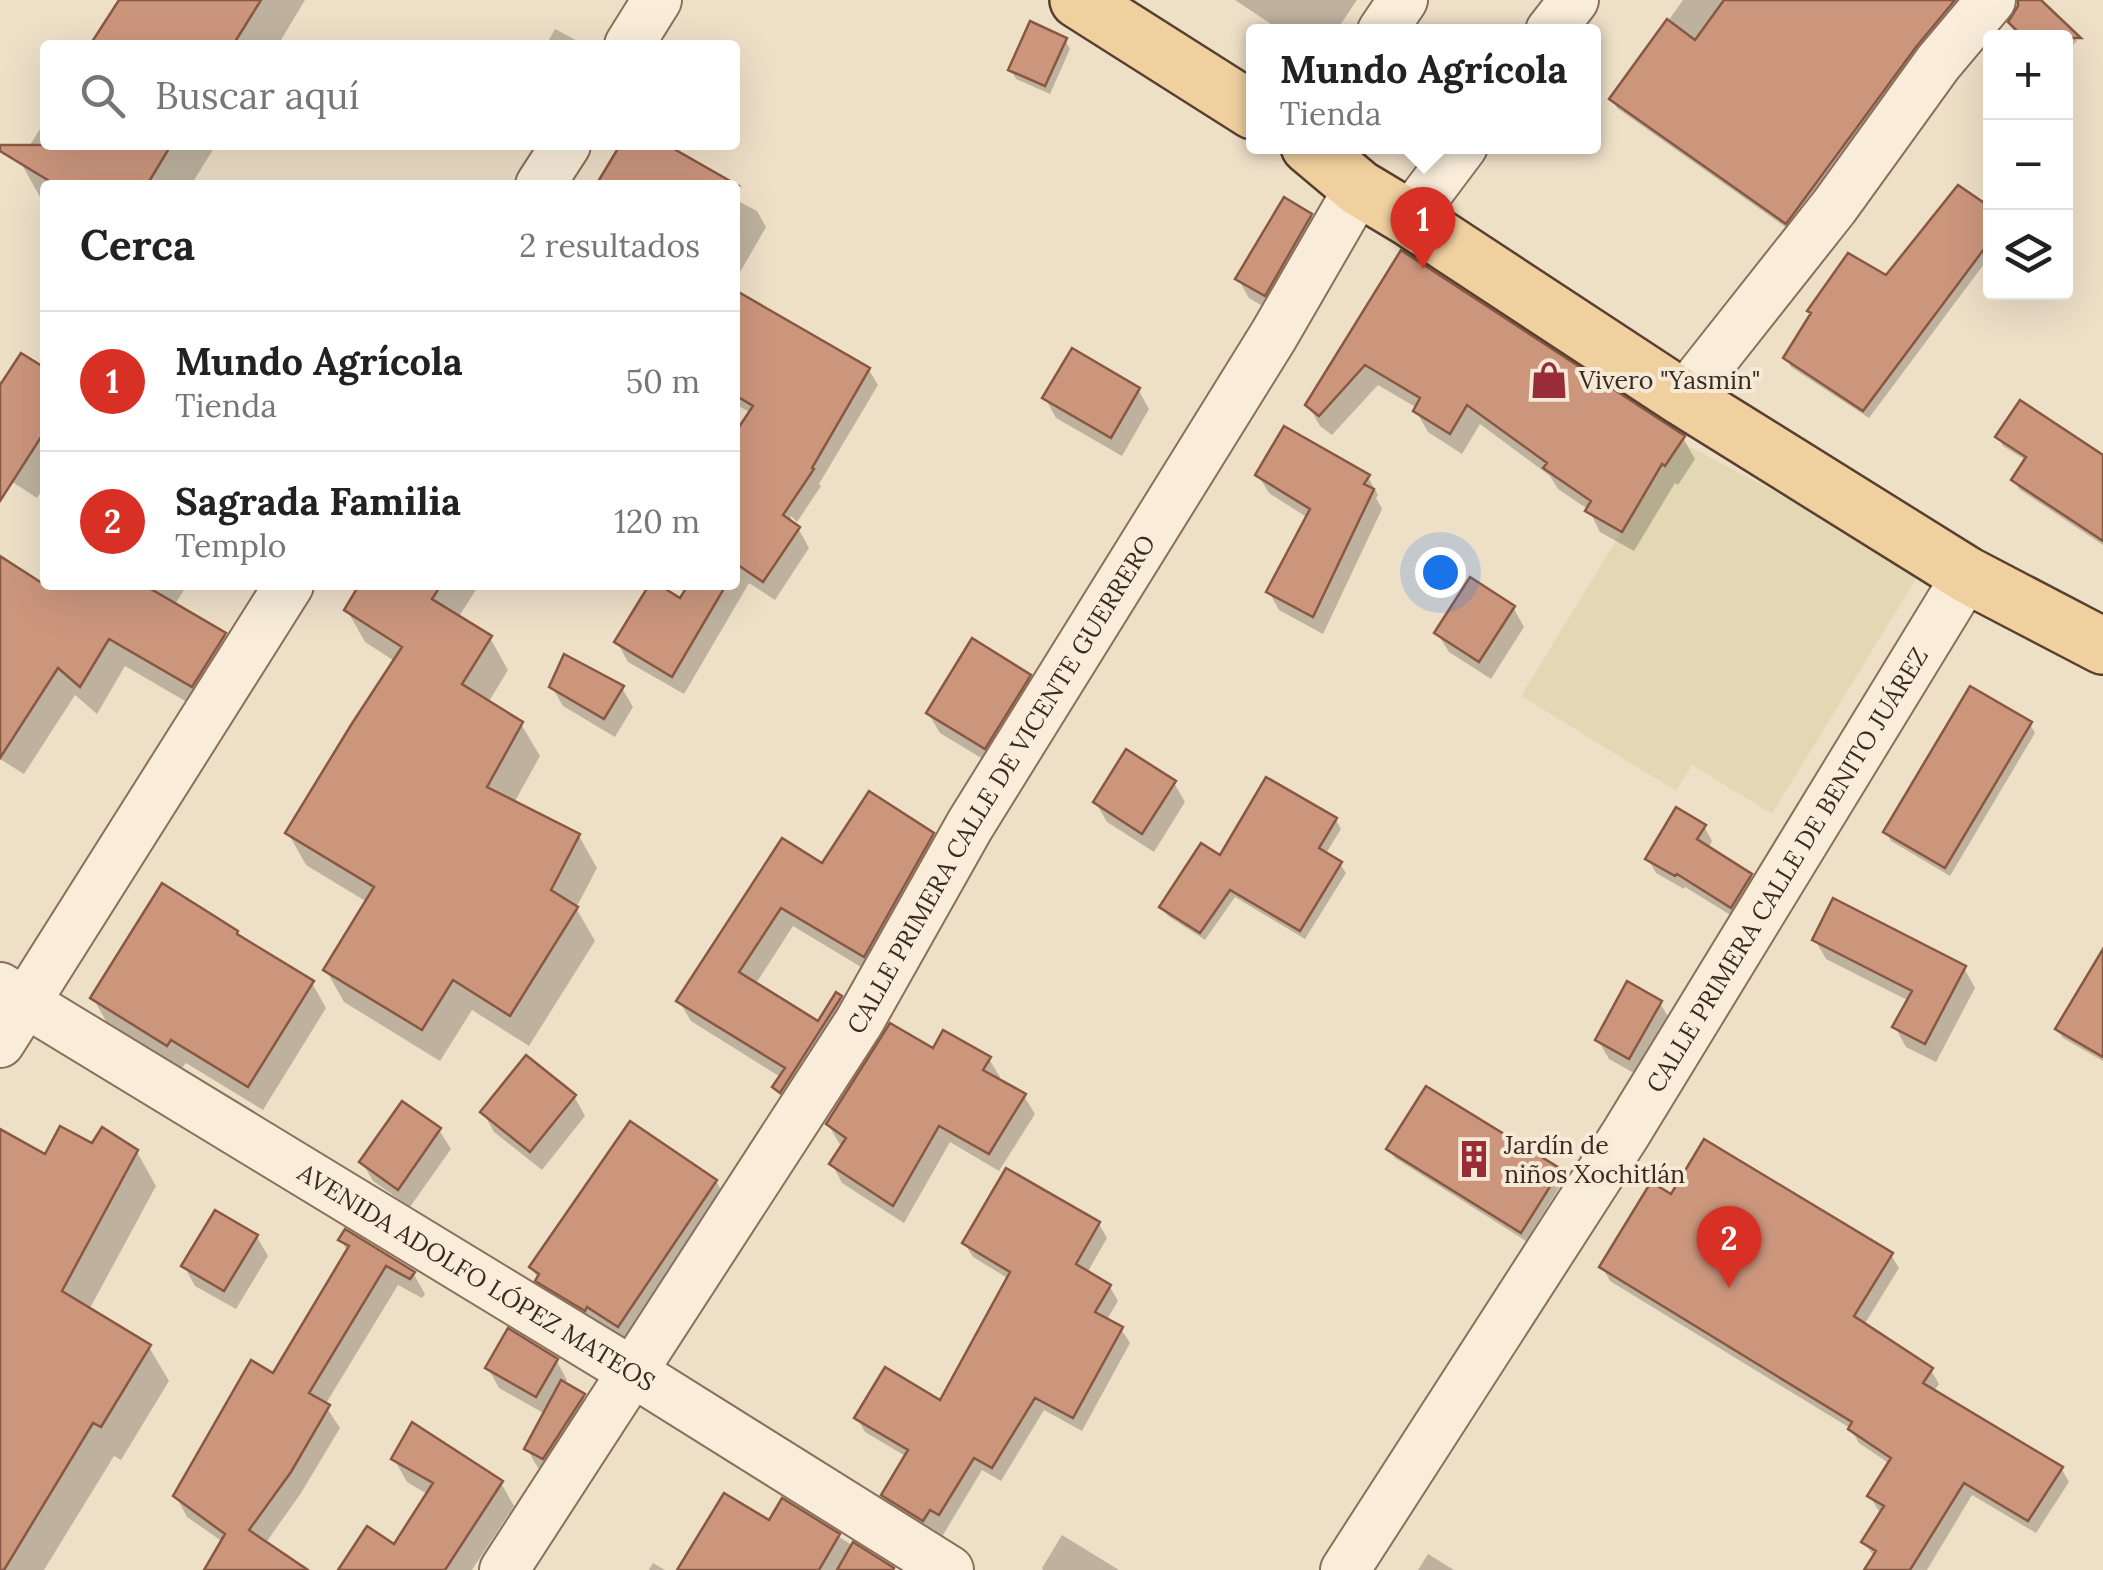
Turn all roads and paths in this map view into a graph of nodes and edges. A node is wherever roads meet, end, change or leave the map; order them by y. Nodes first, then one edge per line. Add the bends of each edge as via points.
1 (657, 0) edge
2 (1078, 0) edge
3 (1403, 0) edge
4 (1574, 0) edge
5 (1991, 0) edge
6 (1387, 24) edge
7 (1556, 24) edge
8 (631, 40) edge
9 (1246, 107) edge
10 (563, 150) edge
11 (1319, 154) edge
12 (1457, 154) edge
13 (543, 180) edge
14 (1360, 188) junction
15 (1409, 218) junction
16 (1683, 398) junction
17 (1967, 574) junction
18 (286, 590) edge
19 (2099, 635) edge
20 (13, 995) edge
21 (0, 1043) edge
22 (630, 1371) junction
23 (504, 1570) edge
24 (949, 1570) edge
25 (1345, 1570) edge

1 - 8 street
2 - 9 main road
3 - 6 street
4 - 7 street
5 - 16 street
10 - 13 street
11 - 14 main road
12 - 15 street
14 - 15 main road
14 - 22 street, CALLE PRIMERA CALLE DE VICENTE GUERRERO via 970,824 859,1022
15 - 16 main road
16 - 17 main road
17 - 19 main road
17 - 25 street, CALLE PRIMERA CALLE DE BENITO JUÁREZ via 1624,1135
18 - 20 street
20 - 21 street
20 - 22 street, AVENIDA ADOLFO LÓPEZ MATEOS
22 - 23 street, CALLE PRIMERA CALLE DE VICENTE GUERRERO
22 - 24 street, AVENIDA ADOLFO LÓPEZ MATEOS

